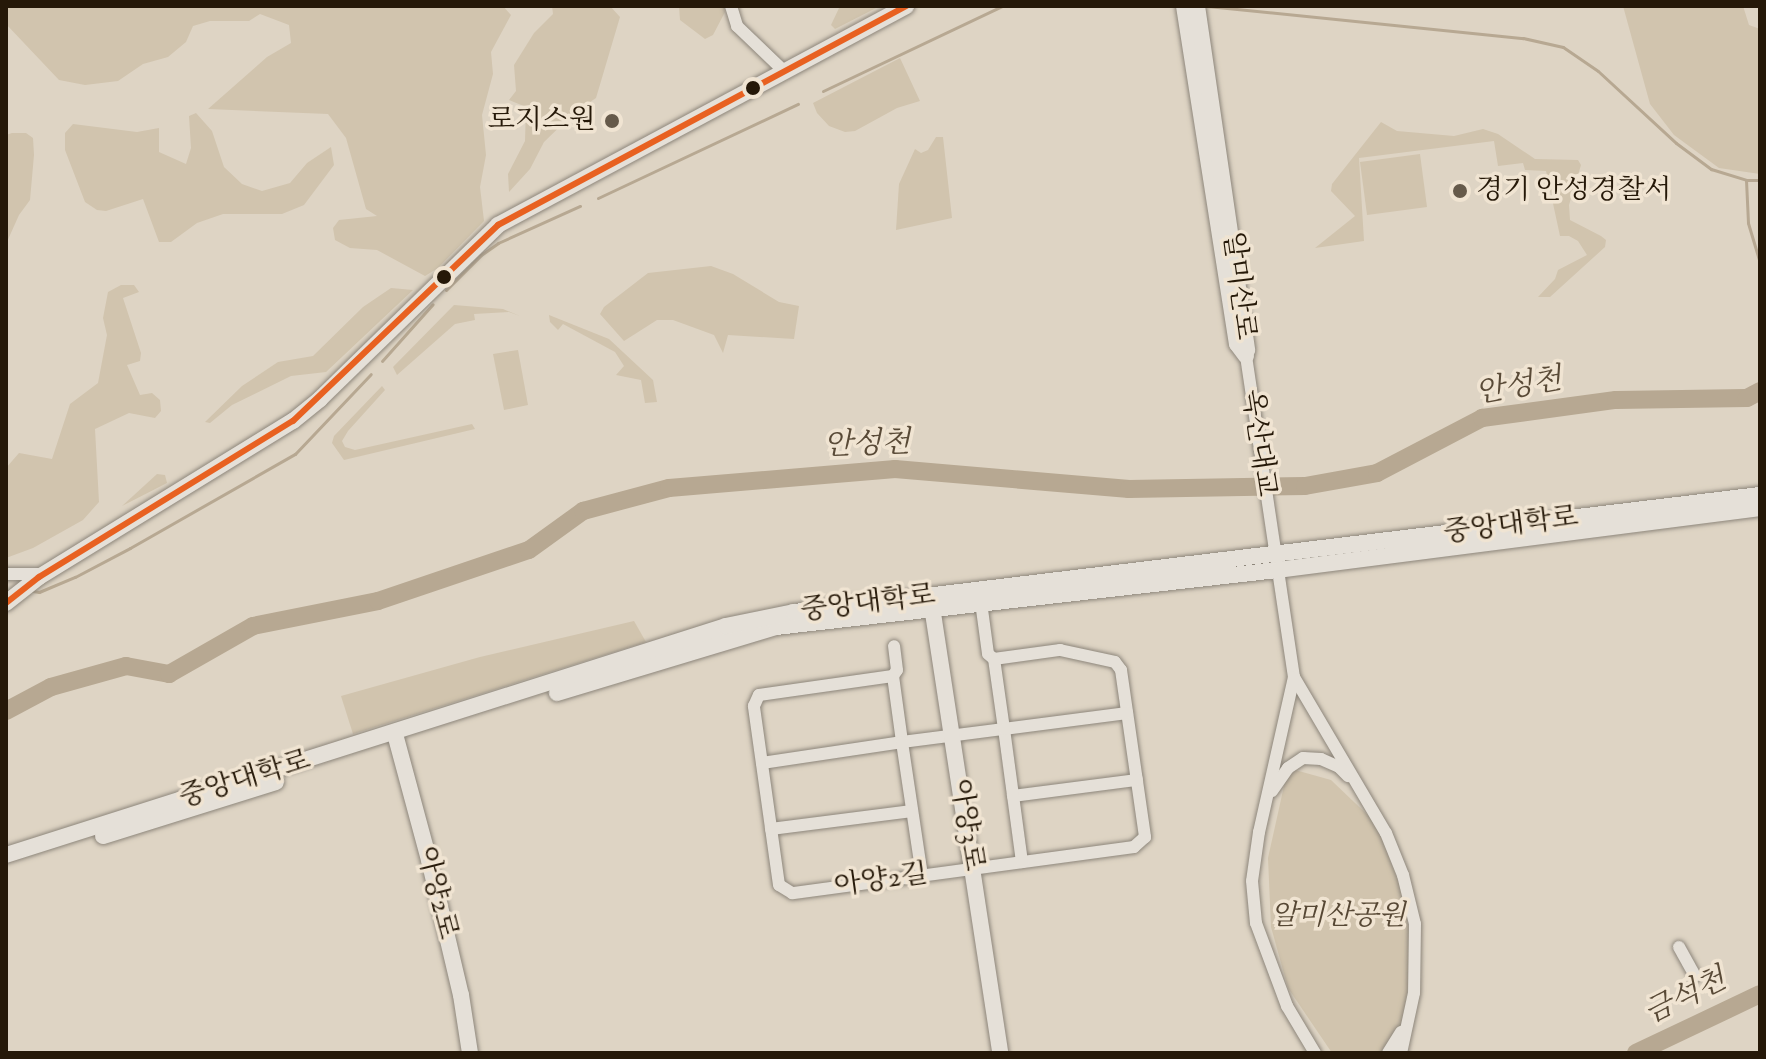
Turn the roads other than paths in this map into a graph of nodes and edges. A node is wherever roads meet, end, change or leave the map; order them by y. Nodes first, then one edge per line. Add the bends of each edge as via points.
1 (731, 6) edge
2 (906, 6) edge
3 (1184, 6) edge
4 (1197, 6) edge
5 (784, 71) junction
6 (1246, 356) junction
7 (1760, 495) edge
8 (1760, 508) edge
9 (1276, 563) junction
10 (6, 574) edge
11 (42, 575) junction
12 (932, 602) junction
13 (981, 602) junction
14 (6, 603) edge
15 (894, 646) dead end
16 (994, 659) junction
17 (893, 676) junction
18 (1294, 677) junction
19 (1127, 713) junction
20 (1004, 729) junction
21 (952, 735) junction
22 (396, 739) junction
23 (902, 742) junction
24 (762, 763) junction
25 (1137, 780) junction
26 (1013, 796) junction
27 (912, 811) junction
28 (1373, 811) junction
29 (771, 829) junction
30 (1259, 832) junction
31 (6, 855) edge
32 (1022, 862) junction
33 (6, 866) edge
34 (972, 869) junction
35 (922, 876) junction
36 (1679, 947) dead end
37 (1695, 976) dead end
38 (1409, 1018) junction
39 (1303, 1034) junction
40 (470, 1053) edge
41 (1000, 1053) edge
42 (1315, 1053) edge
43 (1324, 1053) edge
44 (1388, 1053) edge
45 (1401, 1053) edge

1 - 5 street via 737,26
2 - 5 street
3 - 6 street, 알미산로 via 1237,344
4 - 6 street, 알미산로
5 - 11 street via 498,225 293,421
6 - 9 street, 옥산대교
7 - 9 street, 중앙대학로
8 - 9 street, 중앙대학로
9 - 12 street, 중앙대학로
9 - 13 street, 중앙대학로
9 - 18 street
10 - 11 street
11 - 14 street
12 - 13 street, 중앙대학로
12 - 21 street, 아양3로
12 - 22 street, 중앙대학로 via 776,627
13 - 16 street via 988,654
15 - 17 street
16 - 19 street, 아양2길 via 1060,650 1115,662 1121,670
16 - 20 street
17 - 23 street
17 - 24 street, 아양2길 via 759,695 754,706
18 - 28 street
18 - 30 street
19 - 20 street
19 - 25 street, 아양2길
20 - 21 street
20 - 26 street
21 - 23 street
21 - 34 street, 아양3로
22 - 31 street, 중앙대학로
22 - 33 street, 중앙대학로
22 - 40 street, 아양2로 via 450,950
23 - 24 street
23 - 27 street
24 - 29 street, 아양2길
25 - 26 street
25 - 32 street, 아양2길 via 1145,837 1134,847
26 - 32 street
27 - 29 street
27 - 35 street
28 - 30 street via 1339,767 1303,758 1275,785
28 - 38 street via 1403,875 1415,924
29 - 35 street, 아양2길 via 779,885 792,893
30 - 39 street via 1252,881 1256,923
32 - 34 street, 아양2길
34 - 35 street, 아양2길
34 - 41 street, 아양3로
36 - 37 street
38 - 44 street
38 - 45 street
39 - 42 street
39 - 43 street

